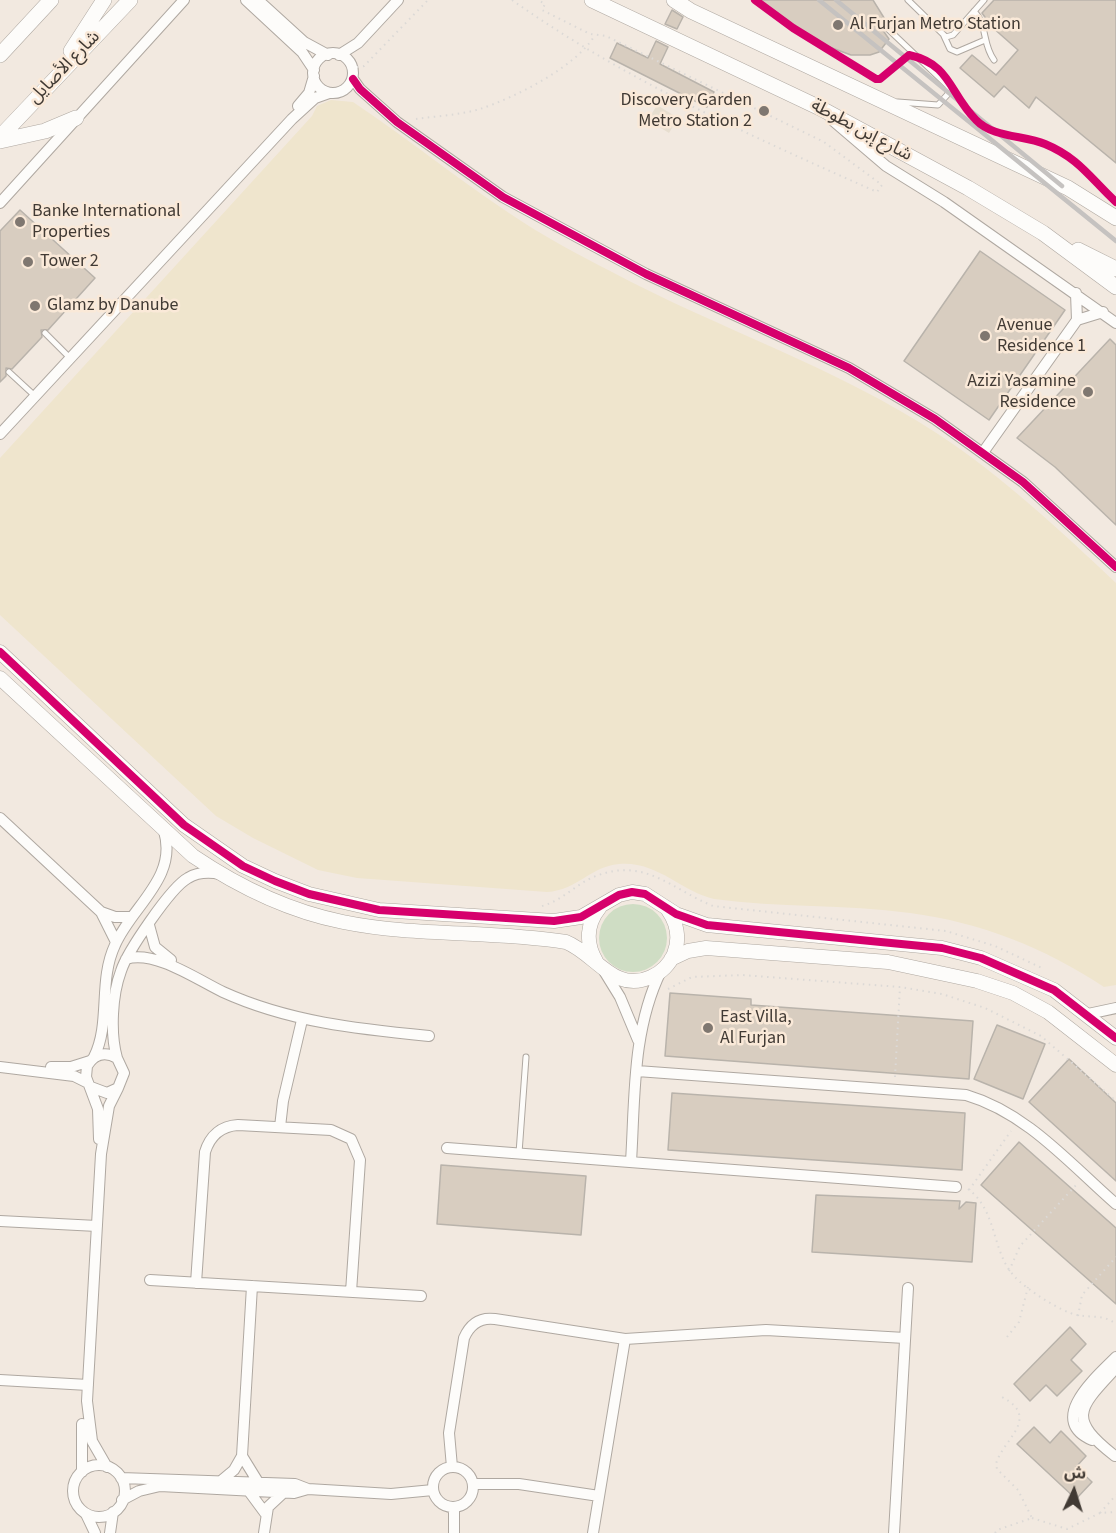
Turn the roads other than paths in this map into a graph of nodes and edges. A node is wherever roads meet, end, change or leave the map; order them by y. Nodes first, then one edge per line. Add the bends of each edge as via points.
1 (51, 0) edge
2 (105, 0) edge
3 (130, 0) edge
4 (183, 0) edge
5 (192, 0) edge
6 (246, 0) edge
7 (258, 0) edge
8 (399, 0) edge
9 (592, 0) edge
10 (667, 0) edge
11 (674, 0) edge
12 (908, 0) edge
13 (984, 0) edge
14 (686, 6) edge
15 (974, 11) junction
16 (161, 24) junction
17 (887, 28) dead end
18 (944, 36) junction
19 (985, 39) junction
20 (1, 53) edge
21 (334, 55) junction
22 (994, 60) dead end
23 (314, 73) junction
24 (56, 77) junction
25 (352, 79) junction
26 (341, 92) junction
27 (329, 93) junction
28 (884, 100) junction
29 (820, 108) junction
30 (384, 112) junction
31 (76, 118) junction
32 (292, 119) junction
33 (0, 139) edge
34 (0, 203) edge
35 (1116, 218) edge
36 (1043, 233) junction
37 (1116, 269) edge
38 (1116, 287) edge
39 (1076, 293) junction
40 (1103, 312) junction
41 (1077, 320) junction
42 (1116, 323) edge
43 (45, 333) dead end
44 (70, 358) junction
45 (9, 372) dead end
46 (35, 396) junction
47 (0, 434) edge
48 (984, 452) junction
49 (1116, 567) edge
50 (0, 652) edge
51 (0, 678) edge
52 (0, 818) edge
53 (164, 831) junction
54 (220, 875) junction
55 (608, 900) junction
56 (141, 904) junction
57 (666, 908) junction
58 (101, 912) junction
59 (157, 914) junction
60 (131, 917) junction
61 (149, 925) junction
62 (116, 942) junction
63 (126, 959) junction
64 (671, 959) junction
65 (599, 966) junction
66 (662, 970) junction
67 (190, 975) junction
68 (1116, 1008) edge
69 (1088, 1014) junction
70 (302, 1020) junction
71 (429, 1036) dead end
72 (1116, 1038) edge
73 (639, 1043) junction
74 (526, 1057) dead end
75 (117, 1058) junction
76 (92, 1059) junction
77 (1116, 1065) edge
78 (0, 1067) edge
79 (29, 1069) junction
80 (637, 1071) junction
81 (90, 1085) junction
82 (118, 1088) junction
83 (280, 1127) junction
84 (447, 1148) dead end
85 (519, 1153) junction
86 (101, 1154) junction
87 (631, 1162) junction
88 (957, 1187) road end
89 (1116, 1204) edge
90 (0, 1221) edge
91 (97, 1226) junction
92 (150, 1280) dead end
93 (196, 1283) junction
94 (252, 1286) junction
95 (908, 1288) dead end
96 (351, 1292) junction
97 (422, 1296) dead end
98 (905, 1338) junction
99 (625, 1339) junction
100 (1116, 1357) edge
101 (1116, 1368) edge
102 (0, 1380) edge
103 (88, 1385) junction
104 (87, 1401) junction
105 (1096, 1441) junction
106 (242, 1456) junction
107 (1115, 1456) edge
108 (107, 1467) junction
109 (452, 1467) junction
110 (82, 1472) junction
111 (121, 1478) junction
112 (222, 1480) junction
113 (185, 1482) junction
114 (258, 1482) junction
115 (473, 1484) junction
116 (308, 1489) junction
117 (248, 1490) junction
118 (434, 1490) junction
119 (283, 1493) junction
120 (599, 1496) junction
121 (123, 1500) junction
122 (454, 1507) junction
123 (113, 1512) junction
124 (265, 1513) junction
125 (86, 1514) junction
126 (95, 1533) edge
127 (110, 1533) edge
128 (264, 1533) edge
129 (454, 1533) edge
130 (594, 1533) edge
131 (894, 1533) edge

1 - 20 main road
2 - 24 main road
3 - 24 main road, شارع الأصايل
4 - 16 street
5 - 16 street via 174,19
6 - 23 street via 302,52
7 - 21 street via 303,42
8 - 21 street via 358,43
9 - 29 main road, شارع إبن بطوطة
10 - 14 main road
11 - 14 main road, شارع إبن بطوطة
12 - 18 lane
13 - 15 lane
14 - 28 main road, شارع إبن بطوطة
15 - 18 lane via 953,35
15 - 19 lane via 984,24
16 - 31 street
17 - 28 lane via 947,82 949,90 943,102 934,106
18 - 19 lane via 950,49 957,52
19 - 22 lane
21 - 23 street via 319,60
21 - 25 street via 352,67
23 - 27 street via 319,87
23 - 32 street via 312,88
24 - 33 main road, شارع الأصايل
25 - 26 street
25 - 30 street
26 - 27 street
26 - 30 street
27 - 32 street via 315,98
28 - 35 main road, شارع إبن بطوطة via 1068,188
29 - 36 main road, شارع إبن بطوطة
29 - 39 street via 886,166
30 - 48 street via 538,217 683,292 849,368
31 - 33 main road via 28,136
31 - 34 street
32 - 44 street
36 - 37 main road
36 - 38 main road, شارع إبن بطوطة
39 - 40 street
39 - 41 street
40 - 41 street
40 - 42 street
41 - 48 street
43 - 44 lane
44 - 46 street
45 - 46 lane
46 - 47 street
48 - 49 street
50 - 55 street via 184,825 243,866 275,881 309,894 379,910 554,921 581,917
51 - 53 street
52 - 58 street
53 - 54 street
53 - 56 street via 166,866
54 - 59 street via 204,873 181,882
54 - 65 street via 279,904 343,922 551,940 577,947
55 - 57 street via 632,892 651,897
55 - 65 street via 594,915 588,934
56 - 59 street
56 - 60 street
57 - 64 street via 677,933
57 - 69 street via 707,925 942,948 1018,972
58 - 60 street
58 - 62 street
59 - 61 street
60 - 62 street
61 - 63 street
61 - 67 street via 155,947
62 - 76 street via 106,971 101,1035
63 - 67 street via 150,957
63 - 75 street via 116,994 113,1041
64 - 66 street
64 - 77 street via 697,949 716,948 888,962 937,971 977,981 1031,1002 1072,1028
65 - 66 street via 618,979 636,981
65 - 73 street via 620,997
66 - 73 street via 649,998
67 - 70 street via 249,1003
68 - 69 street
69 - 72 street
70 - 71 street
70 - 83 street
73 - 80 street
74 - 85 lane
75 - 76 street via 103,1054
75 - 82 street via 124,1073
76 - 79 street via 71,1067
76 - 81 street via 86,1072
78 - 79 street
79 - 81 street via 74,1076
80 - 87 street
80 - 89 street via 966,1095 1020,1119
81 - 82 street via 102,1092
81 - 86 street via 98,1109
82 - 86 street via 109,1106
83 - 93 street via 231,1125 219,1130 207,1146
83 - 96 street via 338,1131 356,1146 360,1160
84 - 85 street
85 - 87 street
86 - 91 street
87 - 88 street
90 - 91 street
91 - 103 street
92 - 93 street
93 - 94 street
94 - 96 street
94 - 106 street
95 - 98 street
96 - 97 street
98 - 99 street via 766,1330
98 - 131 street
99 - 109 street via 488,1318 476,1322 464,1338 449,1433
99 - 120 street
100 - 105 street via 1073,1408 1076,1426 1084,1436
101 - 105 street via 1084,1405 1084,1424
102 - 103 street
103 - 104 street
104 - 108 street via 92,1441
104 - 110 street via 82,1412
105 - 107 street
106 - 112 street
106 - 114 street
108 - 110 street via 94,1466
108 - 111 street
109 - 115 street via 468,1473
109 - 118 street via 438,1475
110 - 125 street via 73,1490 76,1504
111 - 113 street
111 - 121 street
112 - 113 street
112 - 114 street
113 - 117 street
113 - 121 street via 147,1488
114 - 116 street via 295,1484
115 - 120 street via 519,1484
115 - 122 street via 471,1497
116 - 118 street via 391,1494
116 - 119 street
117 - 119 street
117 - 124 street
118 - 122 street via 438,1500
119 - 124 street
120 - 130 street
121 - 123 street
122 - 129 street
123 - 125 street via 103,1516
123 - 127 street
124 - 128 street
125 - 126 street

